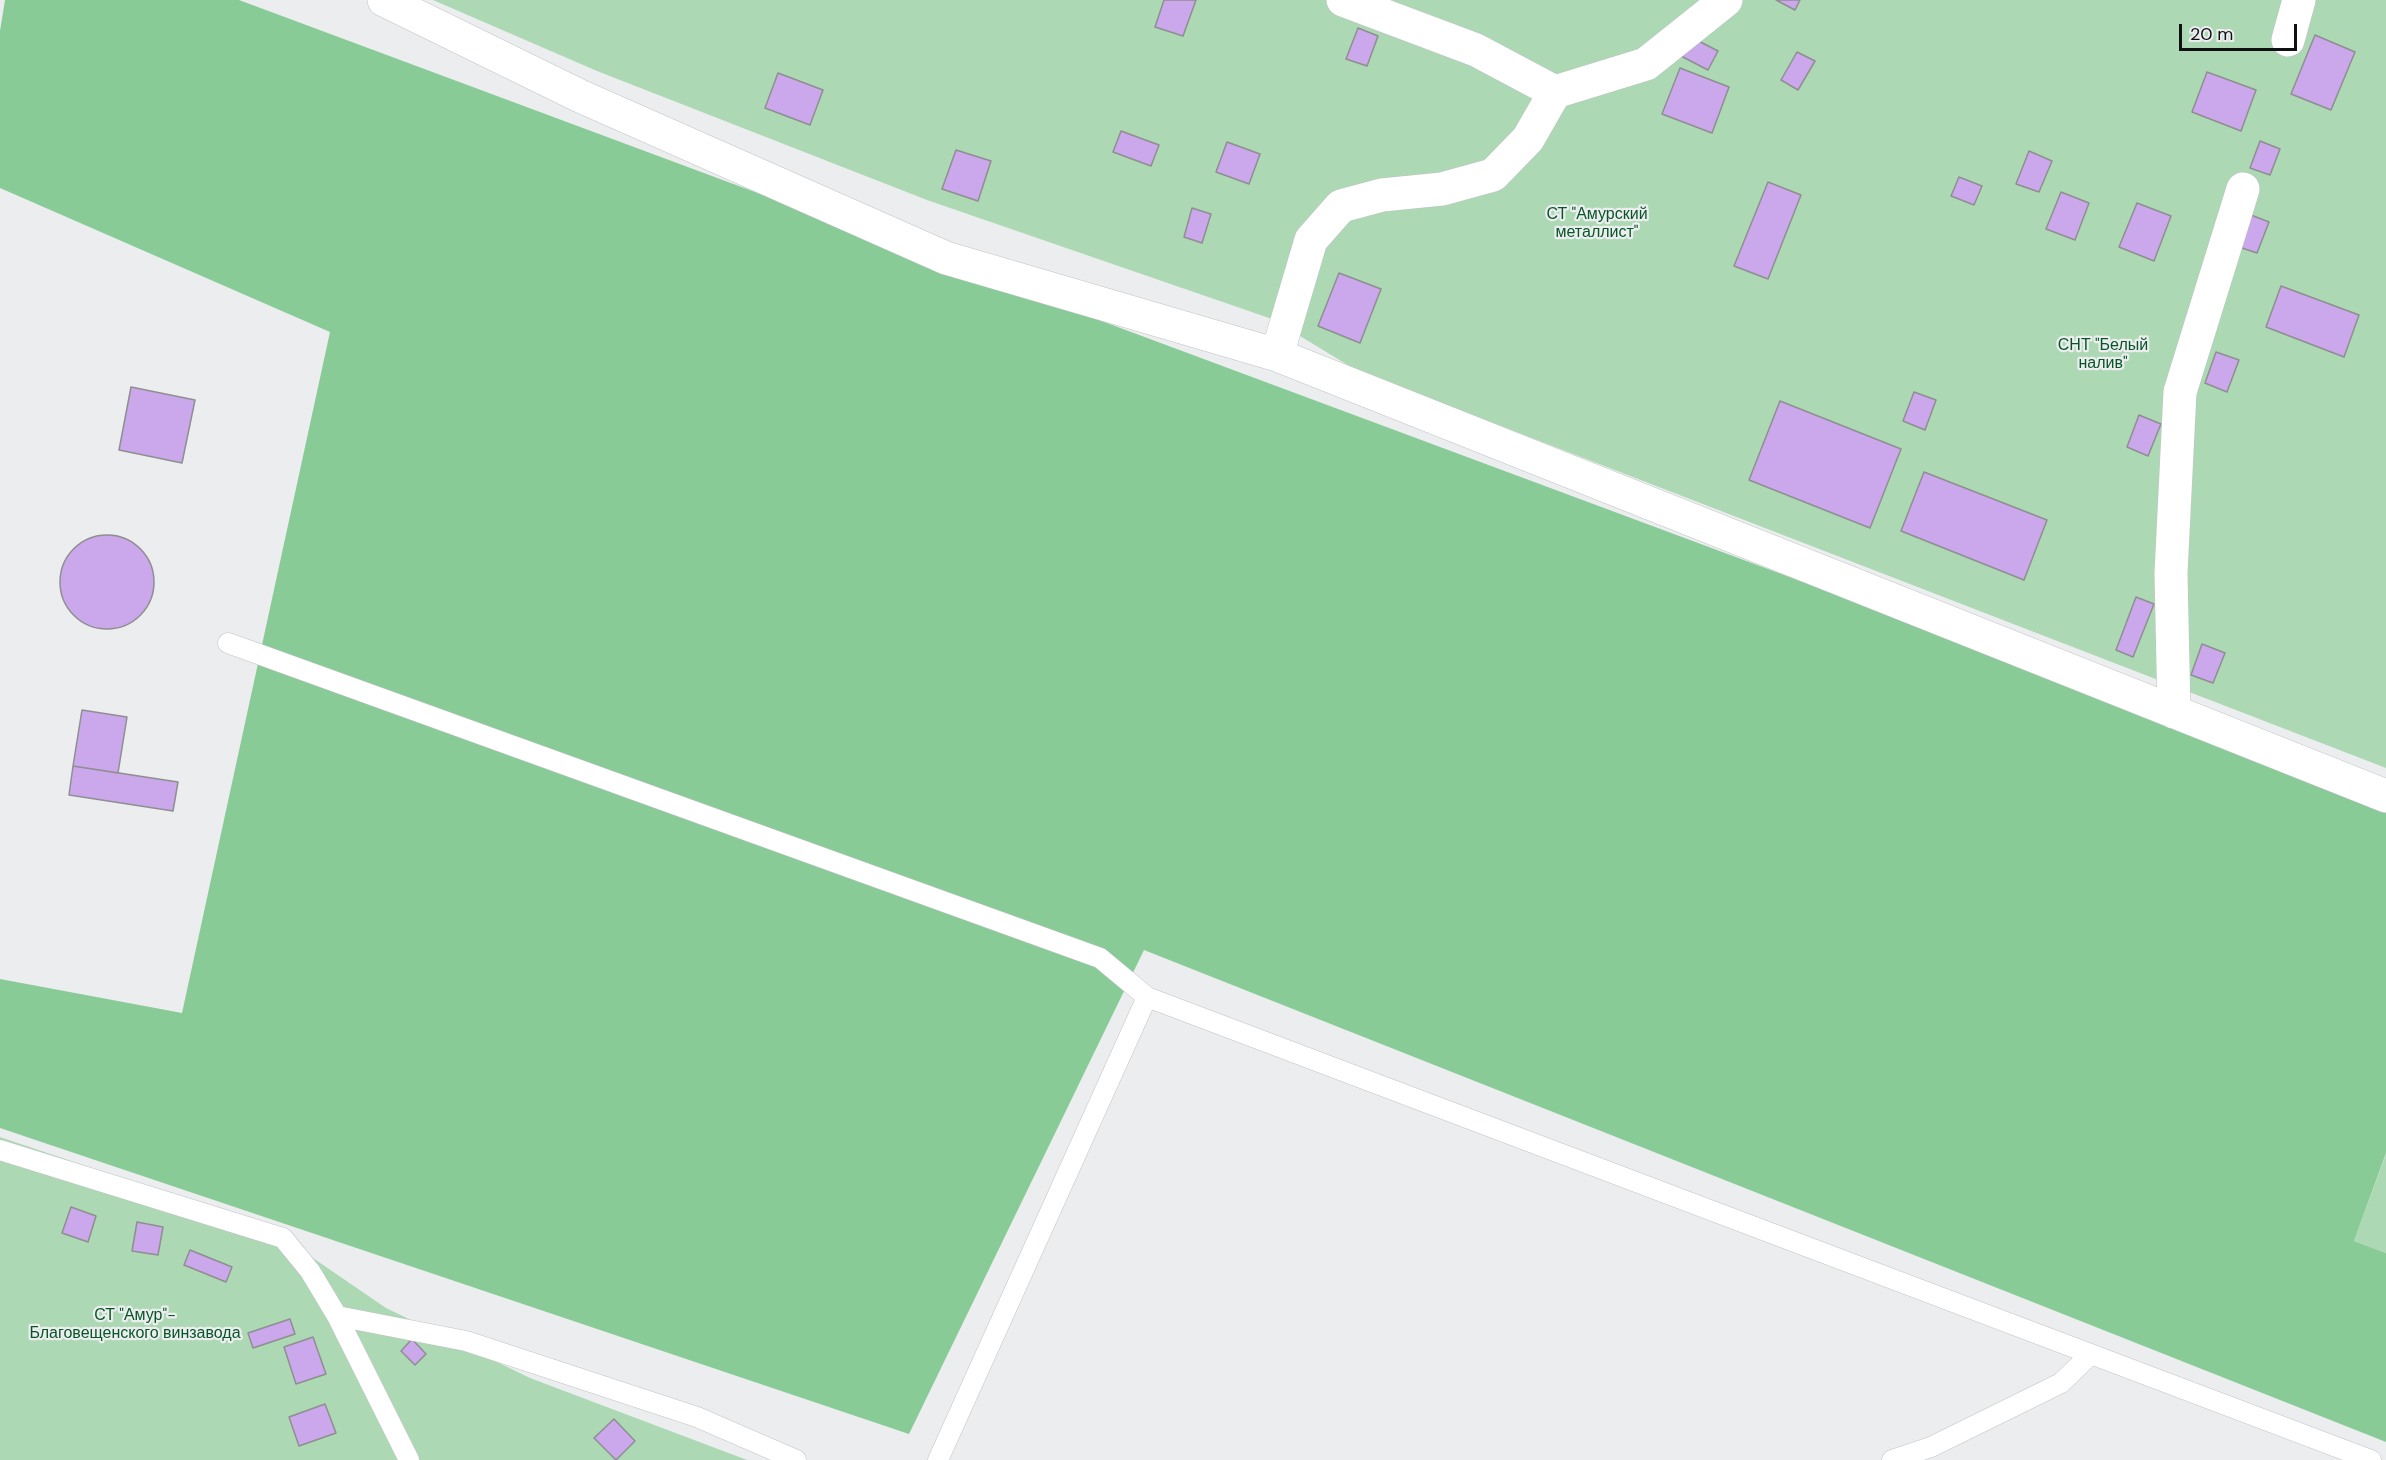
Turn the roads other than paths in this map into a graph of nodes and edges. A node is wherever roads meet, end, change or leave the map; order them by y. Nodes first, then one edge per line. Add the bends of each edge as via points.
1 (384, 0) edge
2 (1343, 0) edge
3 (1726, 0) edge
4 (2299, 0) edge
5 (2289, 40) dead end
6 (1555, 92) junction
7 (2243, 189) dead end
8 (1277, 355) junction
9 (228, 643) dead end
10 (2174, 712) junction
11 (2386, 796) edge
12 (1147, 998) junction
13 (0, 1150) edge
14 (337, 1316) junction
15 (2091, 1354) junction
16 (409, 1460) edge
17 (796, 1460) edge
18 (938, 1460) edge
19 (1892, 1460) edge
20 (2371, 1460) edge

1 - 8 street via 580,96 945,258
2 - 6 street via 1476,50
3 - 6 street via 1646,64
4 - 5 street
6 - 8 street via 1528,139 1493,175 1442,189 1382,195 1341,206 1311,240
7 - 10 street via 2180,392 2171,573
8 - 10 street
9 - 12 lane via 1100,958
10 - 11 street
12 - 15 lane
12 - 18 lane
13 - 14 lane via 283,1238 310,1271
14 - 16 lane
14 - 17 lane via 466,1341 697,1417
15 - 19 lane via 2061,1383 1931,1447
15 - 20 lane

